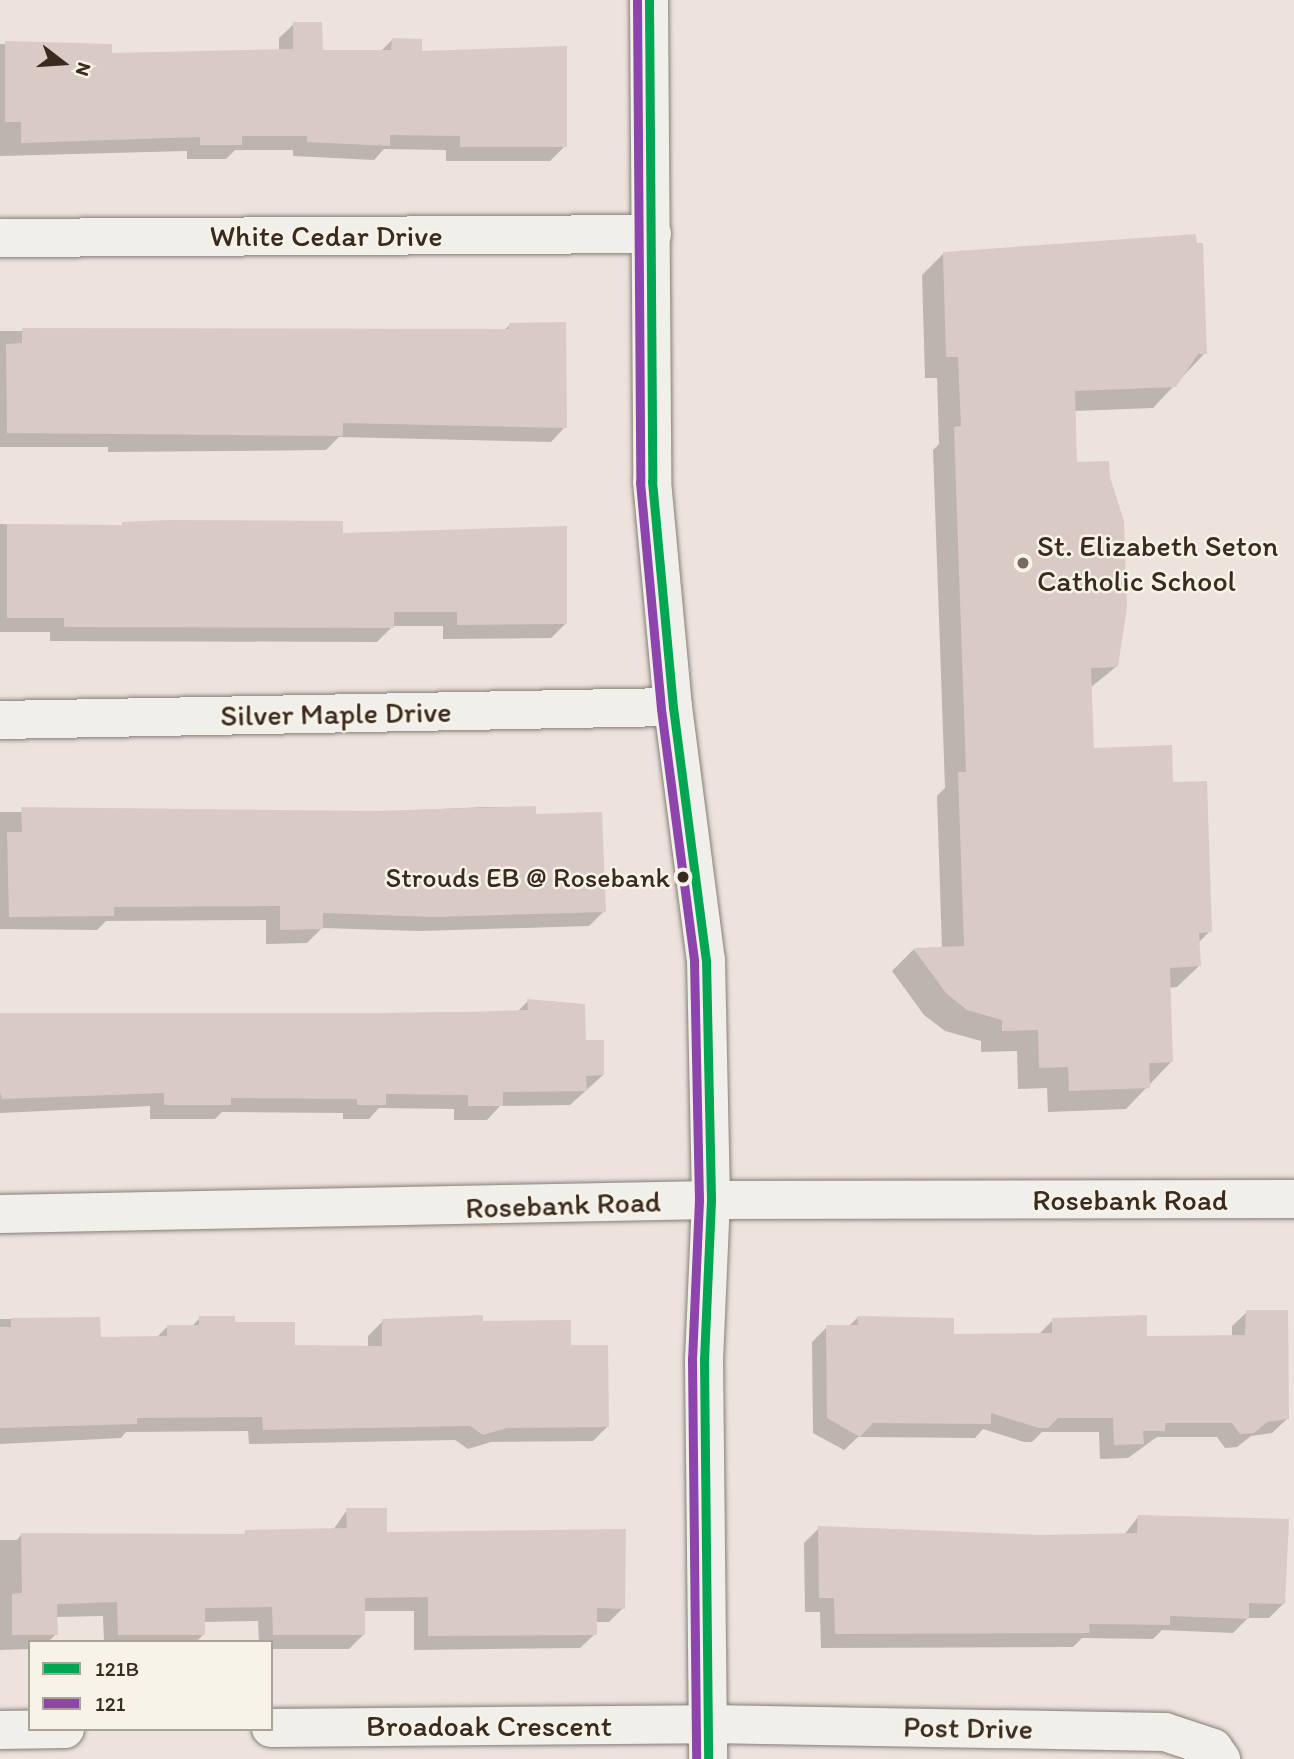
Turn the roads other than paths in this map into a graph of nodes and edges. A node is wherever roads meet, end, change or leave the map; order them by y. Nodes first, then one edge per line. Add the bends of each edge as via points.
1 (649, 0) edge
2 (653, 234) junction
3 (0, 237) edge
4 (673, 707) junction
5 (0, 720) edge
6 (1294, 1199) edge
7 (711, 1200) junction
8 (0, 1214) edge
9 (273, 1727) edge
10 (0, 1730) edge
11 (28, 1730) edge
12 (708, 1741) edge
13 (1221, 1759) edge

1 - 2 street
2 - 3 street, White Cedar Drive
2 - 4 street via 652,481
4 - 5 street, Silver Maple Drive
4 - 7 street via 706,960
6 - 7 street, Rosebank Road
7 - 8 street, Rosebank Road
7 - 12 street via 704,1359
9 - 12 street, Broadoak Crescent
10 - 11 street
12 - 13 street, Post Drive via 1165,1732 1213,1748

